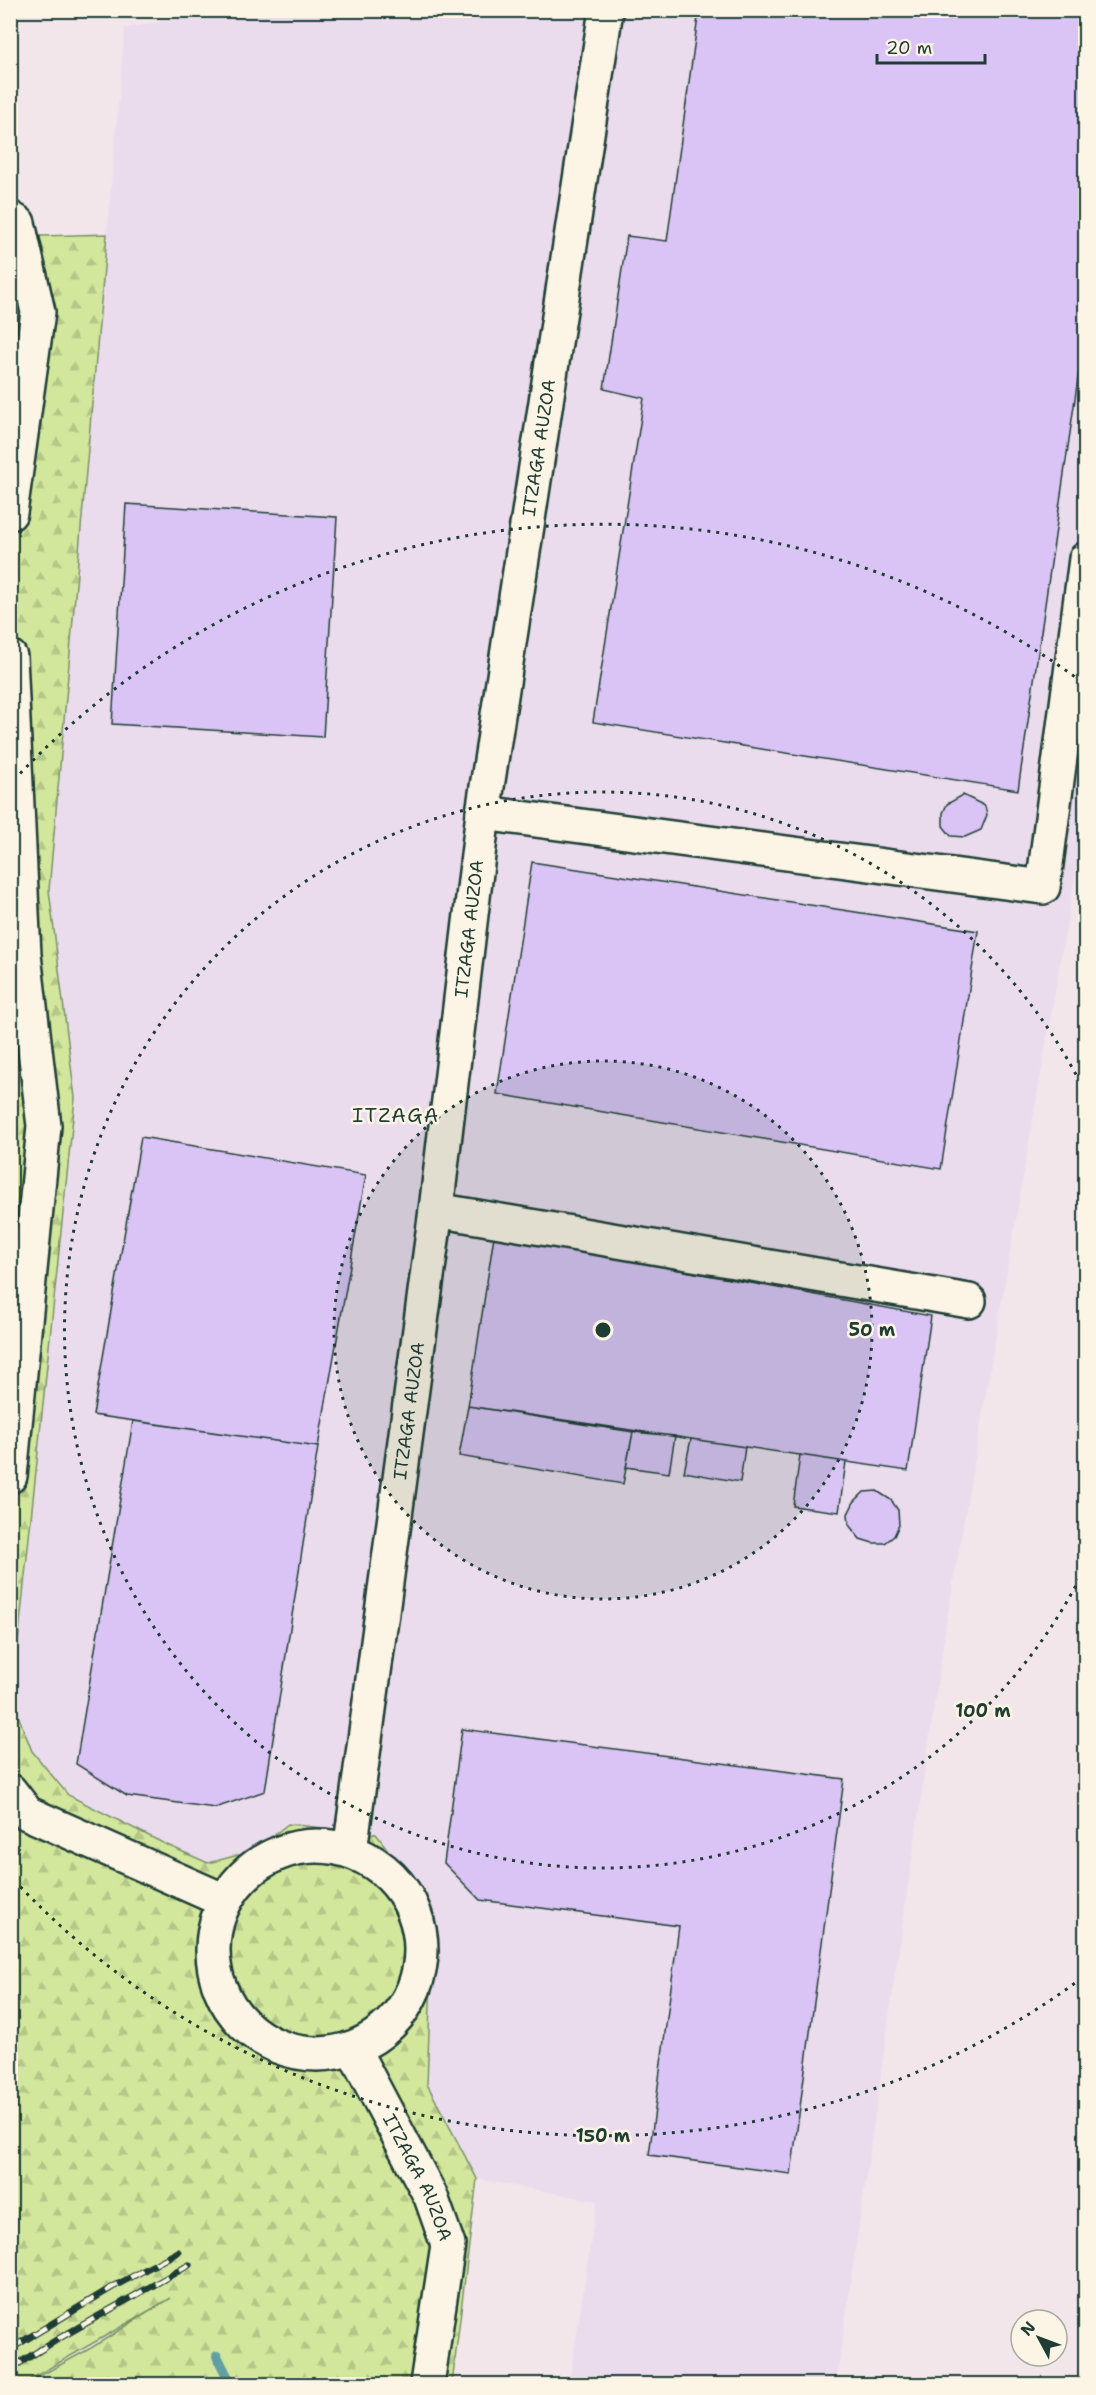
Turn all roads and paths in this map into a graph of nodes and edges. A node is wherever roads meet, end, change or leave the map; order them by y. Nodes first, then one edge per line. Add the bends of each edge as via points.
1 (606, 10) edge
2 (10, 218) edge
3 (22, 356) edge
4 (10, 513) edge
5 (1086, 559) edge
6 (10, 657) edge
7 (483, 813) junction
8 (436, 1210) junction
9 (969, 1301) dead end
10 (10, 1476) edge
11 (10, 1791) edge
12 (350, 1851) junction
13 (225, 1901) junction
14 (353, 2049) junction
15 (427, 2385) edge

1 - 7 street, ITZAGA AUZOA
2 - 3 street via 18,223 38,312
3 - 4 street
5 - 7 street via 1043,887
6 - 10 street via 24,955 44,1126
7 - 8 street, ITZAGA AUZOA
8 - 9 street
8 - 12 street, ITZAGA AUZOA
11 - 13 street via 27,1813
12 - 13 street via 322,1846 293,1849 265,1860 242,1878
12 - 14 street via 379,1866 402,1888 416,1917 422,1949 417,1980 403,2010 381,2033
13 - 14 street via 214,1935 215,1971 228,2004 251,2031 283,2049 317,2054
14 - 15 street, ITZAGA AUZOA via 431,2197 448,2245

